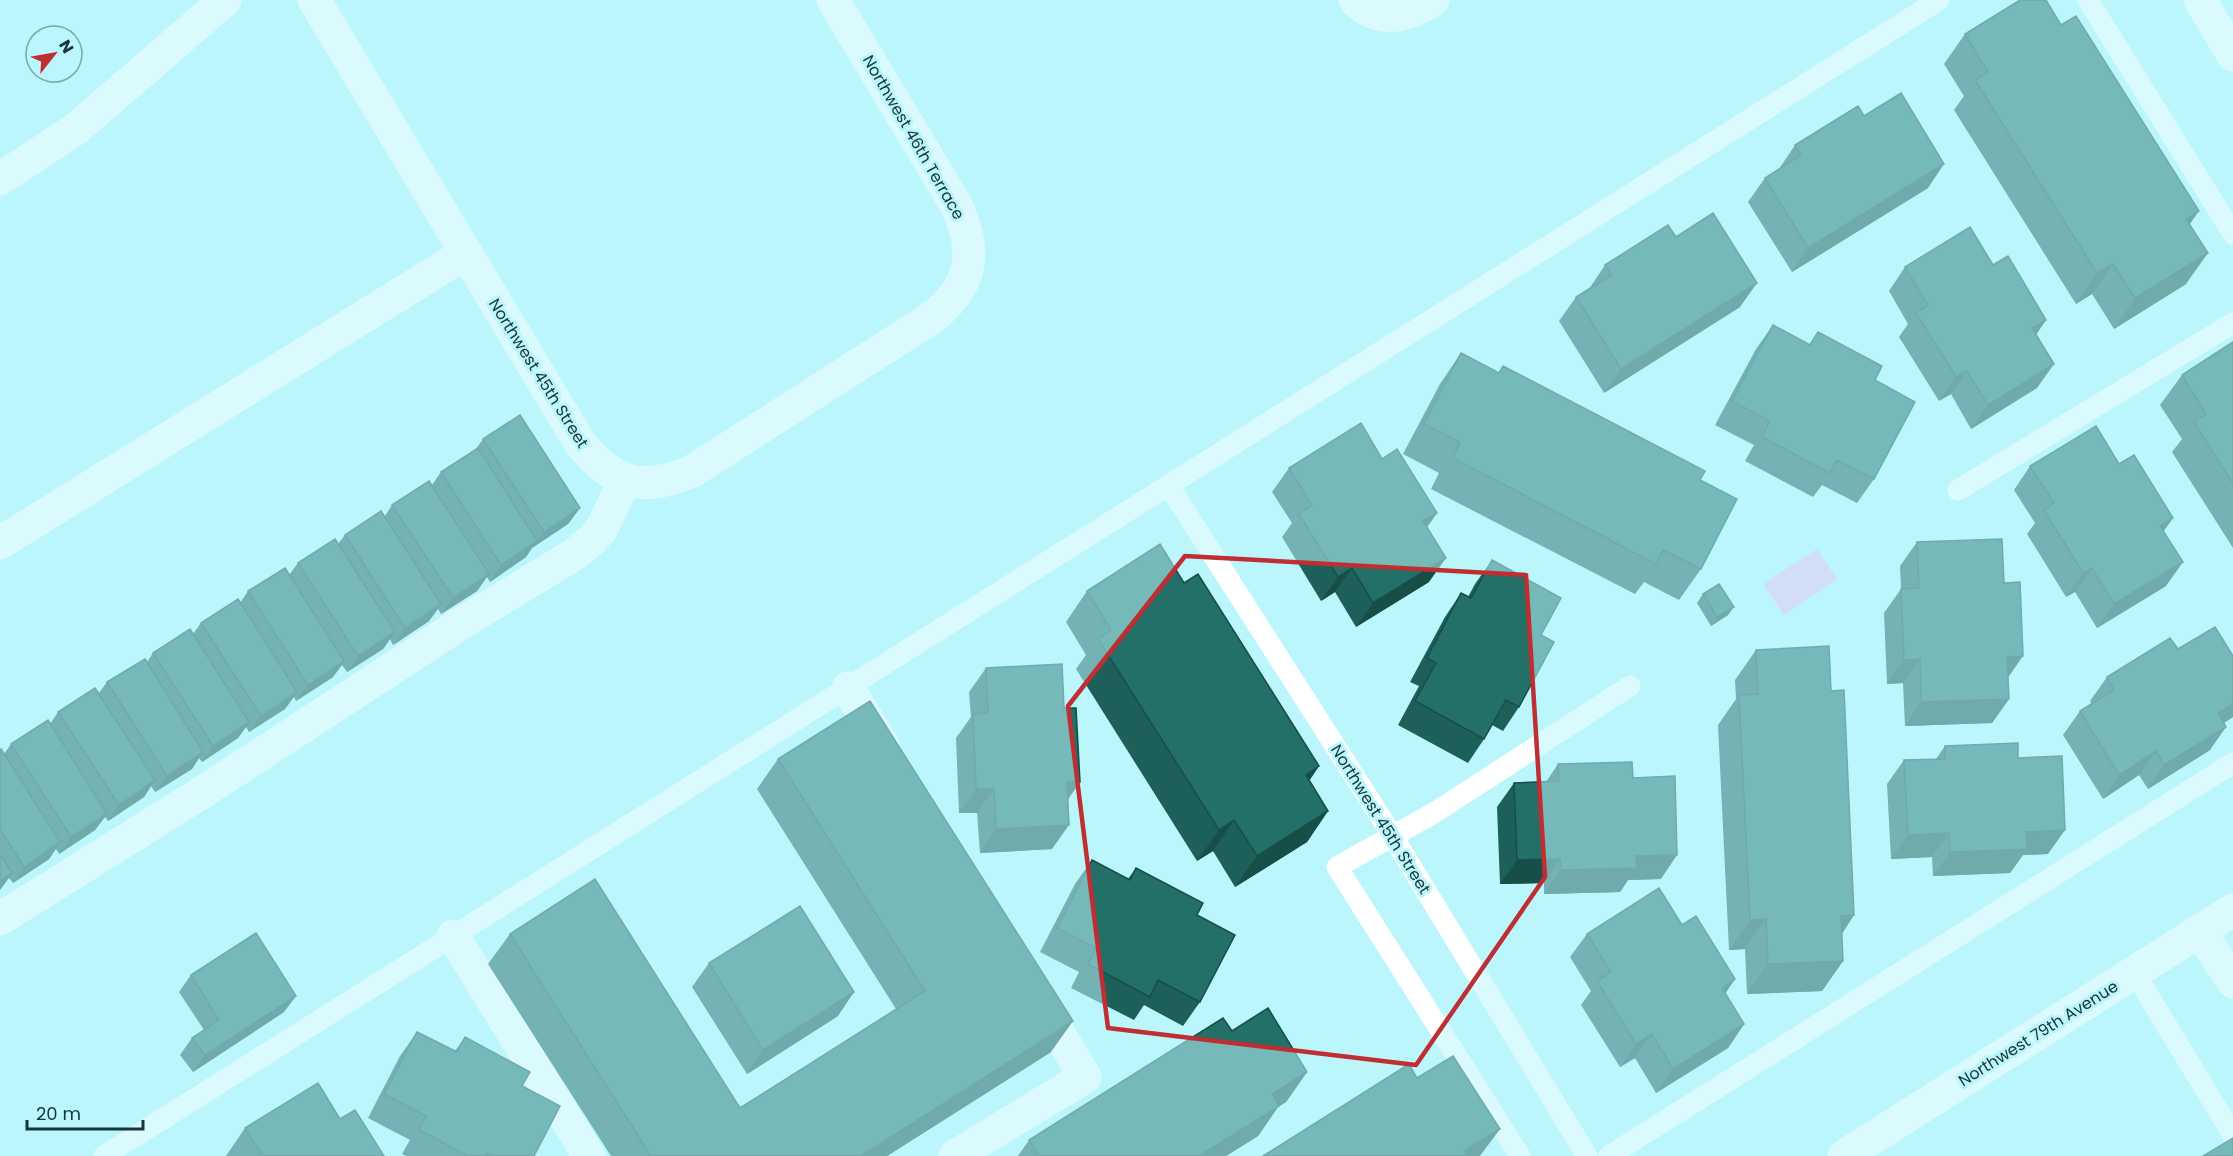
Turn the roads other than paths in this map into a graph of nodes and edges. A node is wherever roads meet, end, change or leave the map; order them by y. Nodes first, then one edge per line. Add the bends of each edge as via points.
1 (225, 0) edge
2 (314, 0) edge
3 (833, 0) edge
4 (1355, 0) edge
5 (1433, 0) edge
6 (1940, 0) edge
7 (2088, 0) edge
8 (2200, 0) edge
9 (2233, 55) edge
10 (0, 179) edge
11 (2233, 234) edge
12 (466, 253) junction
13 (963, 281) joint
14 (2233, 322) edge
15 (625, 480) junction
16 (1169, 486) junction
17 (1958, 490) dead end
18 (0, 543) edge
19 (1630, 686) dead end
20 (848, 688) junction
21 (2233, 763) edge
22 (898, 770) edge
23 (1392, 835) junction
24 (2233, 910) edge
25 (0, 919) edge
26 (2200, 931) junction
27 (453, 936) junction
28 (2134, 972) junction
29 (1023, 974) edge
30 (2233, 982) edge
31 (2233, 1135) edge
32 (118, 1153) edge
33 (589, 1156) edge
34 (955, 1156) edge
35 (1520, 1156) edge
36 (1587, 1156) edge
37 (1609, 1156) edge
38 (1844, 1156) edge

1 - 10 street via 77,128
2 - 12 street, Northwest 45th Street
3 - 13 street, Northwest 46th Terrace via 964,221 970,256
4 - 5 street via 1384,15 1404,15
6 - 16 lane
7 - 11 lane
8 - 9 street
12 - 15 street, Northwest 45th Street via 580,443 592,458
12 - 18 street
13 - 15 street, Northwest 45th Street via 946,307 933,317 691,472 663,482
14 - 17 lane
15 - 25 street via 602,528 575,554
16 - 20 lane
16 - 23 lane, Northwest 45th Street
19 - 23 lane via 1434,813
20 - 22 street
20 - 27 lane
21 - 37 lane
23 - 35 lane via 1337,867
23 - 36 lane, Northwest 45th Street
24 - 26 street, Northwest 79th Avenue
26 - 28 street, Northwest 79th Avenue
26 - 30 street
27 - 32 lane
27 - 33 street
28 - 31 lane
28 - 38 street, Northwest 79th Avenue
29 - 34 street via 1085,1077

